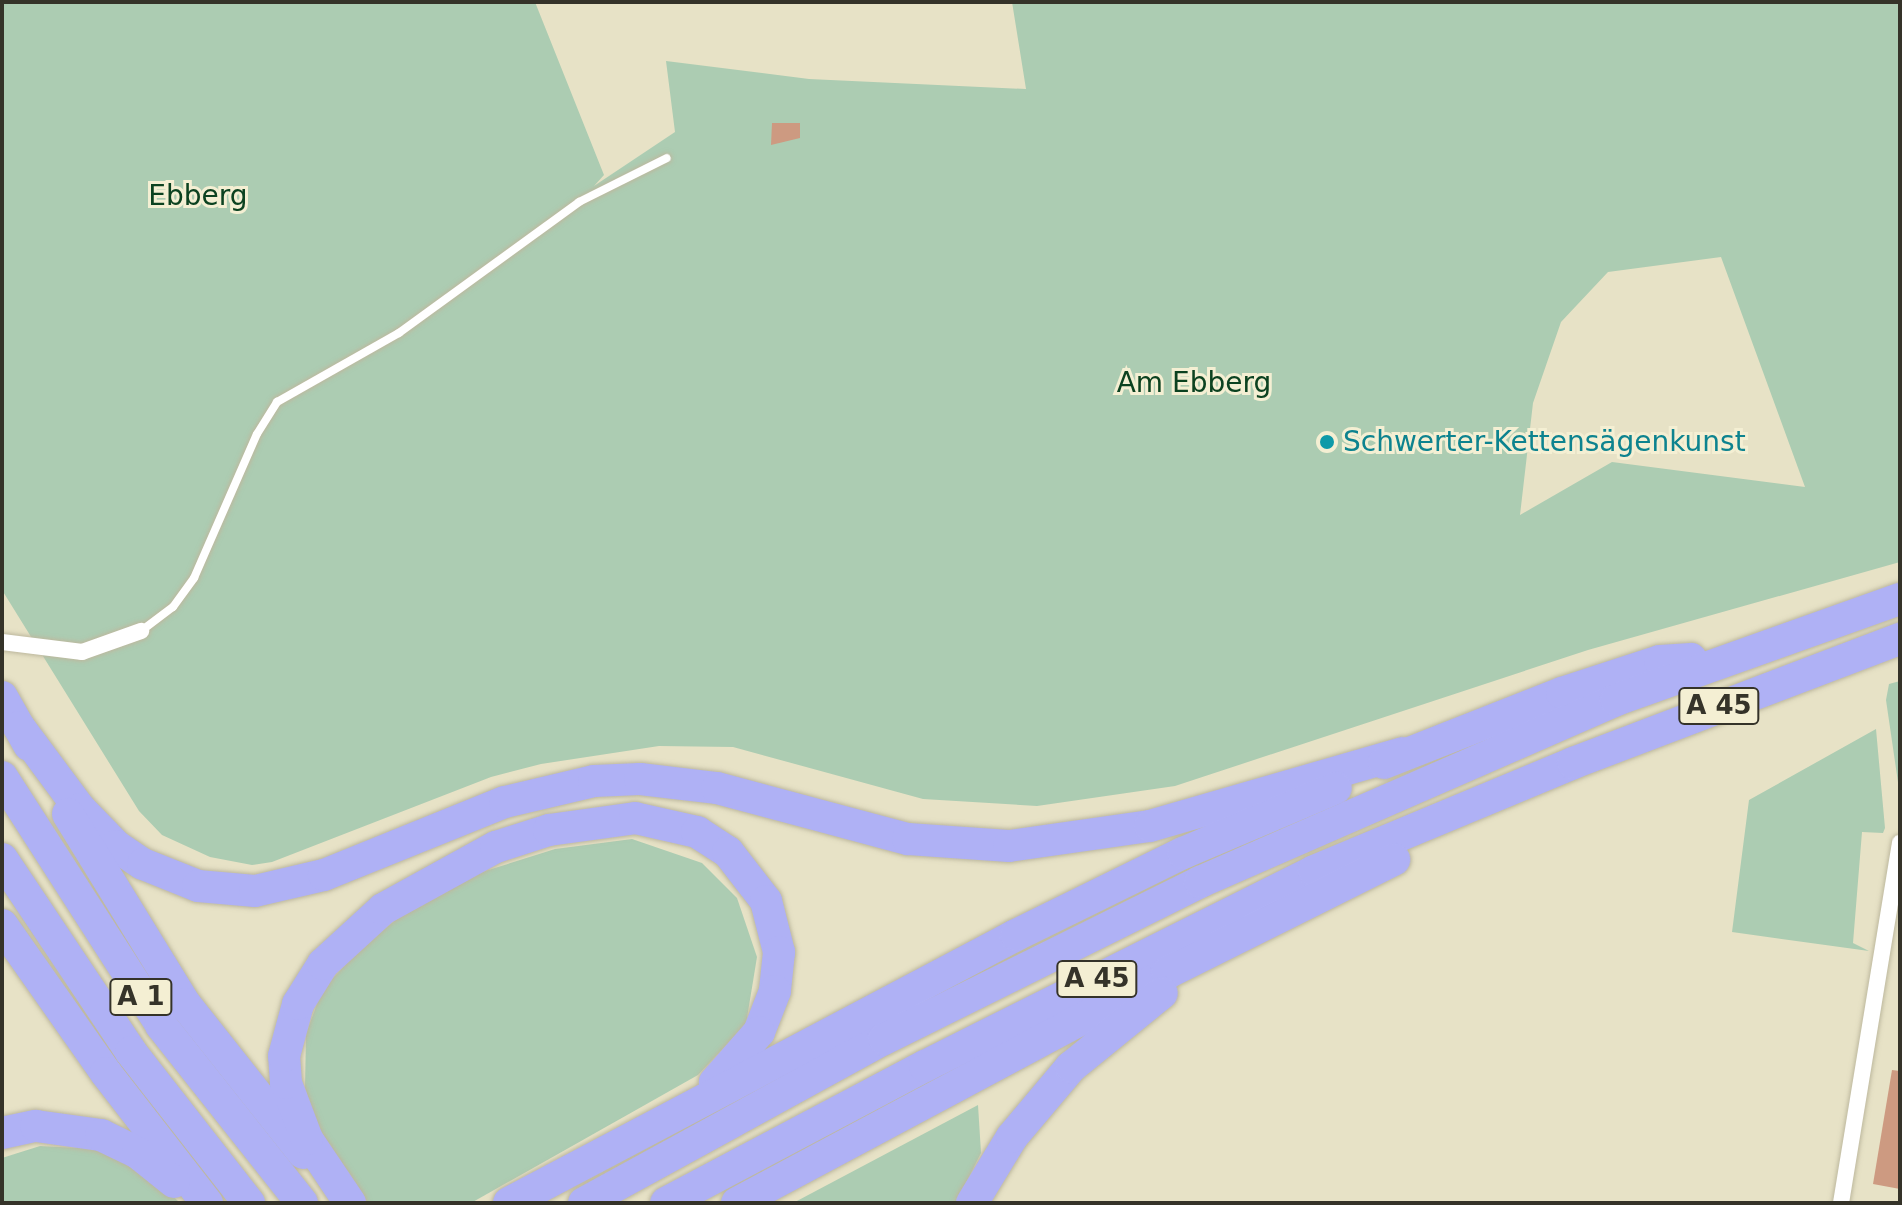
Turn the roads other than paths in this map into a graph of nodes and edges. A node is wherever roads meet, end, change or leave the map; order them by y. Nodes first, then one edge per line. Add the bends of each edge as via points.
1 (667, 158) dead end
2 (1900, 599) edge
3 (141, 631) joint
4 (1900, 639) edge
5 (2, 642) edge
6 (1738, 656) junction
7 (1900, 656) edge
8 (2, 697) edge
9 (19, 727) junction
10 (1403, 753) junction
11 (2, 777) edge
12 (1900, 843) edge
13 (2, 859) edge
14 (1321, 893) junction
15 (2, 925) edge
16 (2, 1133) edge
17 (614, 1145) junction
18 (195, 1203) edge
19 (207, 1203) edge
20 (249, 1203) edge
21 (302, 1203) edge
22 (349, 1203) edge
23 (509, 1203) edge
24 (584, 1203) edge
25 (666, 1203) edge
26 (737, 1203) edge
27 (972, 1203) edge
28 (1841, 1203) edge

1 - 3 lane via 579,202 399,333 277,402 257,434 194,578 173,607
2 - 6 highway, A 45
3 - 5 street via 82,652
4 - 25 highway, A 45 via 1573,763 1314,871
6 - 10 highway via 1660,661
6 - 24 highway, A 45 via 1616,700 1200,882 884,1039
7 - 14 highway via 1581,775
8 - 9 highway
9 - 10 highway via 80,809 116,846 143,864 198,886 255,891 324,875 505,802 594,781 640,779 717,788 908,839 1009,846 1150,826
9 - 22 highway via 128,917 185,1004 244,1083
10 - 17 highway via 1030,928
11 - 21 highway, A 1 via 161,1025
12 - 28 street
13 - 20 highway, A 1 via 131,1052
14 - 26 highway
14 - 27 highway via 1162,993 1071,1067 1012,1137
15 - 19 highway via 97,1062
16 - 18 highway via 36,1126 101,1135 157,1167
17 - 22 highway via 727,1071 759,1032 778,970 772,918 743,868 712,840 658,820 601,820 496,847 383,909 323,964 289,1028 286,1083 307,1139
17 - 23 highway

